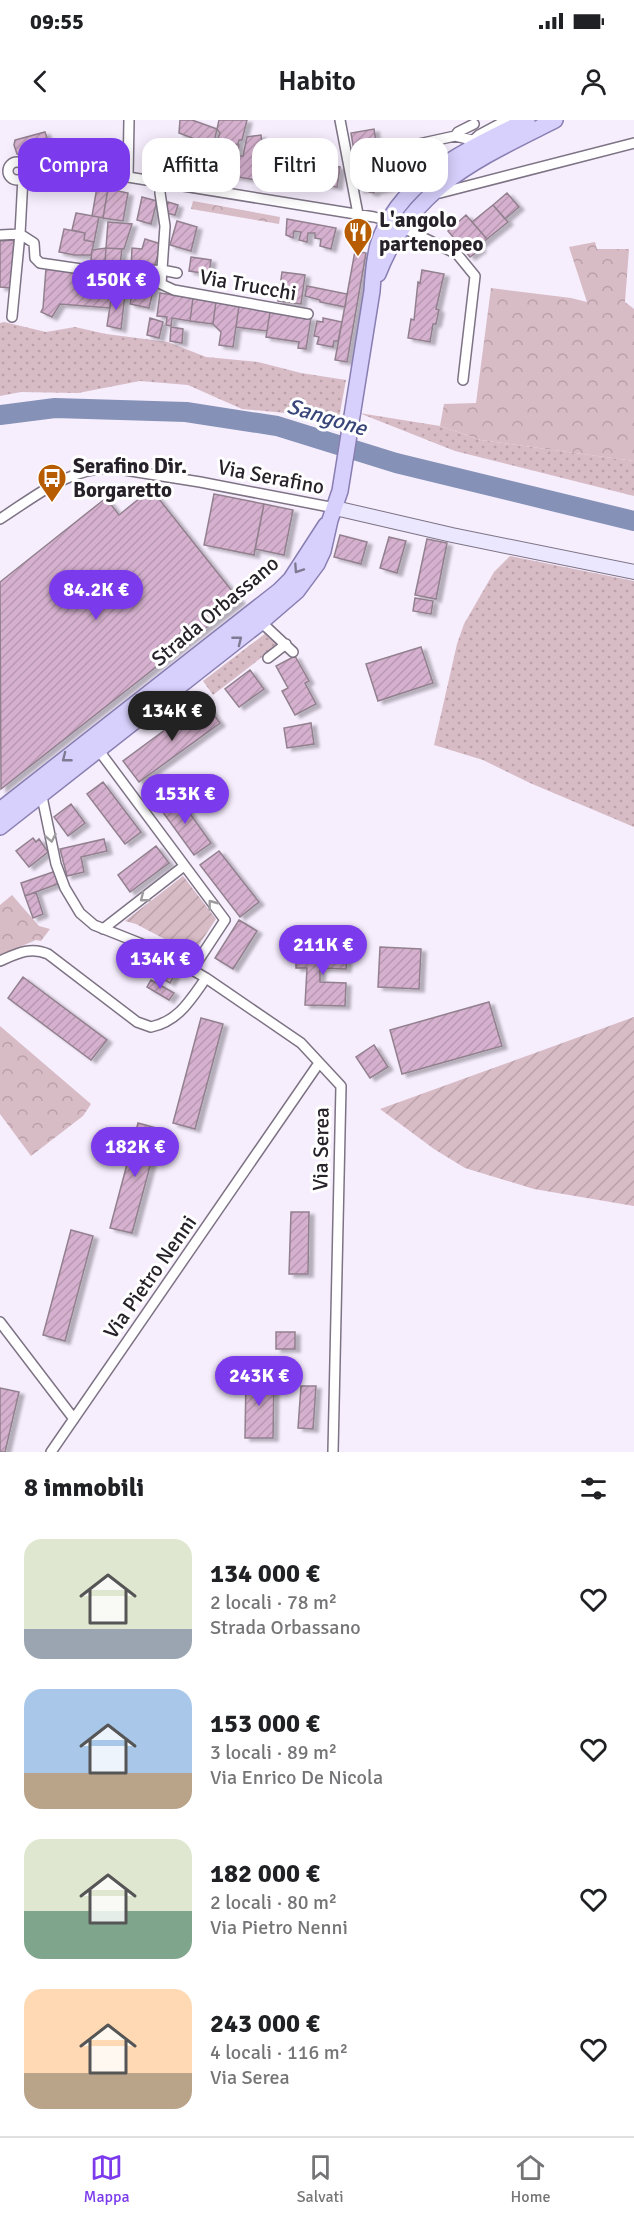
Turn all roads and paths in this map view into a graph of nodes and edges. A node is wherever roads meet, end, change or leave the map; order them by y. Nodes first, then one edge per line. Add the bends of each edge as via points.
1 (129, 120) edge
2 (340, 120) edge
3 (507, 120) edge
4 (527, 120) edge
5 (555, 120) edge
6 (474, 124) dead end
7 (455, 136) junction
8 (129, 138) edge
9 (446, 138) edge
10 (472, 140) junction
11 (634, 143) edge
12 (459, 156) junction
13 (4, 164) edge
14 (448, 166) edge
15 (448, 175) edge
16 (18, 179) edge
17 (448, 191) edge
18 (22, 192) edge
19 (160, 192) edge
20 (223, 192) edge
21 (420, 192) edge
22 (358, 214) junction
23 (396, 225) junction
24 (20, 234) junction
25 (0, 235) edge
26 (162, 270) junction
27 (177, 273) dead end
28 (308, 314) dead end
29 (12, 317) dead end
30 (463, 380) dead end
31 (332, 514) junction
32 (0, 519) edge
33 (634, 573) edge
34 (261, 622) junction
35 (286, 644) junction
36 (293, 652) dead end
37 (268, 658) dead end
38 (94, 745) junction
39 (38, 788) junction
40 (0, 810) edge
41 (0, 827) edge
42 (184, 866) junction
43 (103, 929) junction
44 (0, 961) edge
45 (192, 970) junction
46 (206, 978) junction
47 (319, 1063) junction
48 (0, 1322) edge
49 (74, 1419) junction
50 (51, 1452) edge
51 (333, 1452) edge

1 - 8 street
2 - 22 street
3 - 10 street
4 - 12 main road
5 - 15 main road
6 - 7 street
7 - 9 street
7 - 10 street
10 - 12 street
11 - 17 street
12 - 14 main road
13 - 16 street via 12,178
18 - 24 street
19 - 26 street via 165,226
20 - 22 street
21 - 23 main road
22 - 23 street
23 - 30 street via 457,254 475,276
23 - 31 main road via 379,242 374,260 339,491
24 - 25 street
24 - 26 street, Via Trucchi via 34,243 35,258 40,264 95,271
24 - 29 street
26 - 27 street, Via Trucchi
26 - 28 street, Via Trucchi via 161,284 174,290
31 - 32 street, Via Serafino via 200,482 112,468 69,476
31 - 33 street
31 - 34 main road, Strada Orbassano via 323,551 308,579
31 -> 38 main road, Strada Orbassano via 296,572 279,591
34 - 35 street, Strada Orbassano
38 -> 34 main road, Strada Orbassano
35 - 36 street, Strada Orbassano
35 - 37 street
38 - 39 main road, Strada Orbassano
38 - 42 street
39 - 40 main road, Strada Orbassano
39 - 41 main road, Strada Orbassano
39 -> 43 street, Via Serea via 65,888 80,913
42 -> 43 street
45 -> 42 street via 225,920
43 - 45 street, Via Serea via 162,952
44 - 46 street via 30,950 48,954 142,1025 151,1027 182,1011
45 - 46 street, Via Serea
46 - 47 street, Via Serea via 301,1043
47 - 49 street, Via Pietro Nenni
47 - 51 street, Via Serea via 340,1086
48 - 49 street
49 - 50 street, Via Pietro Nenni

